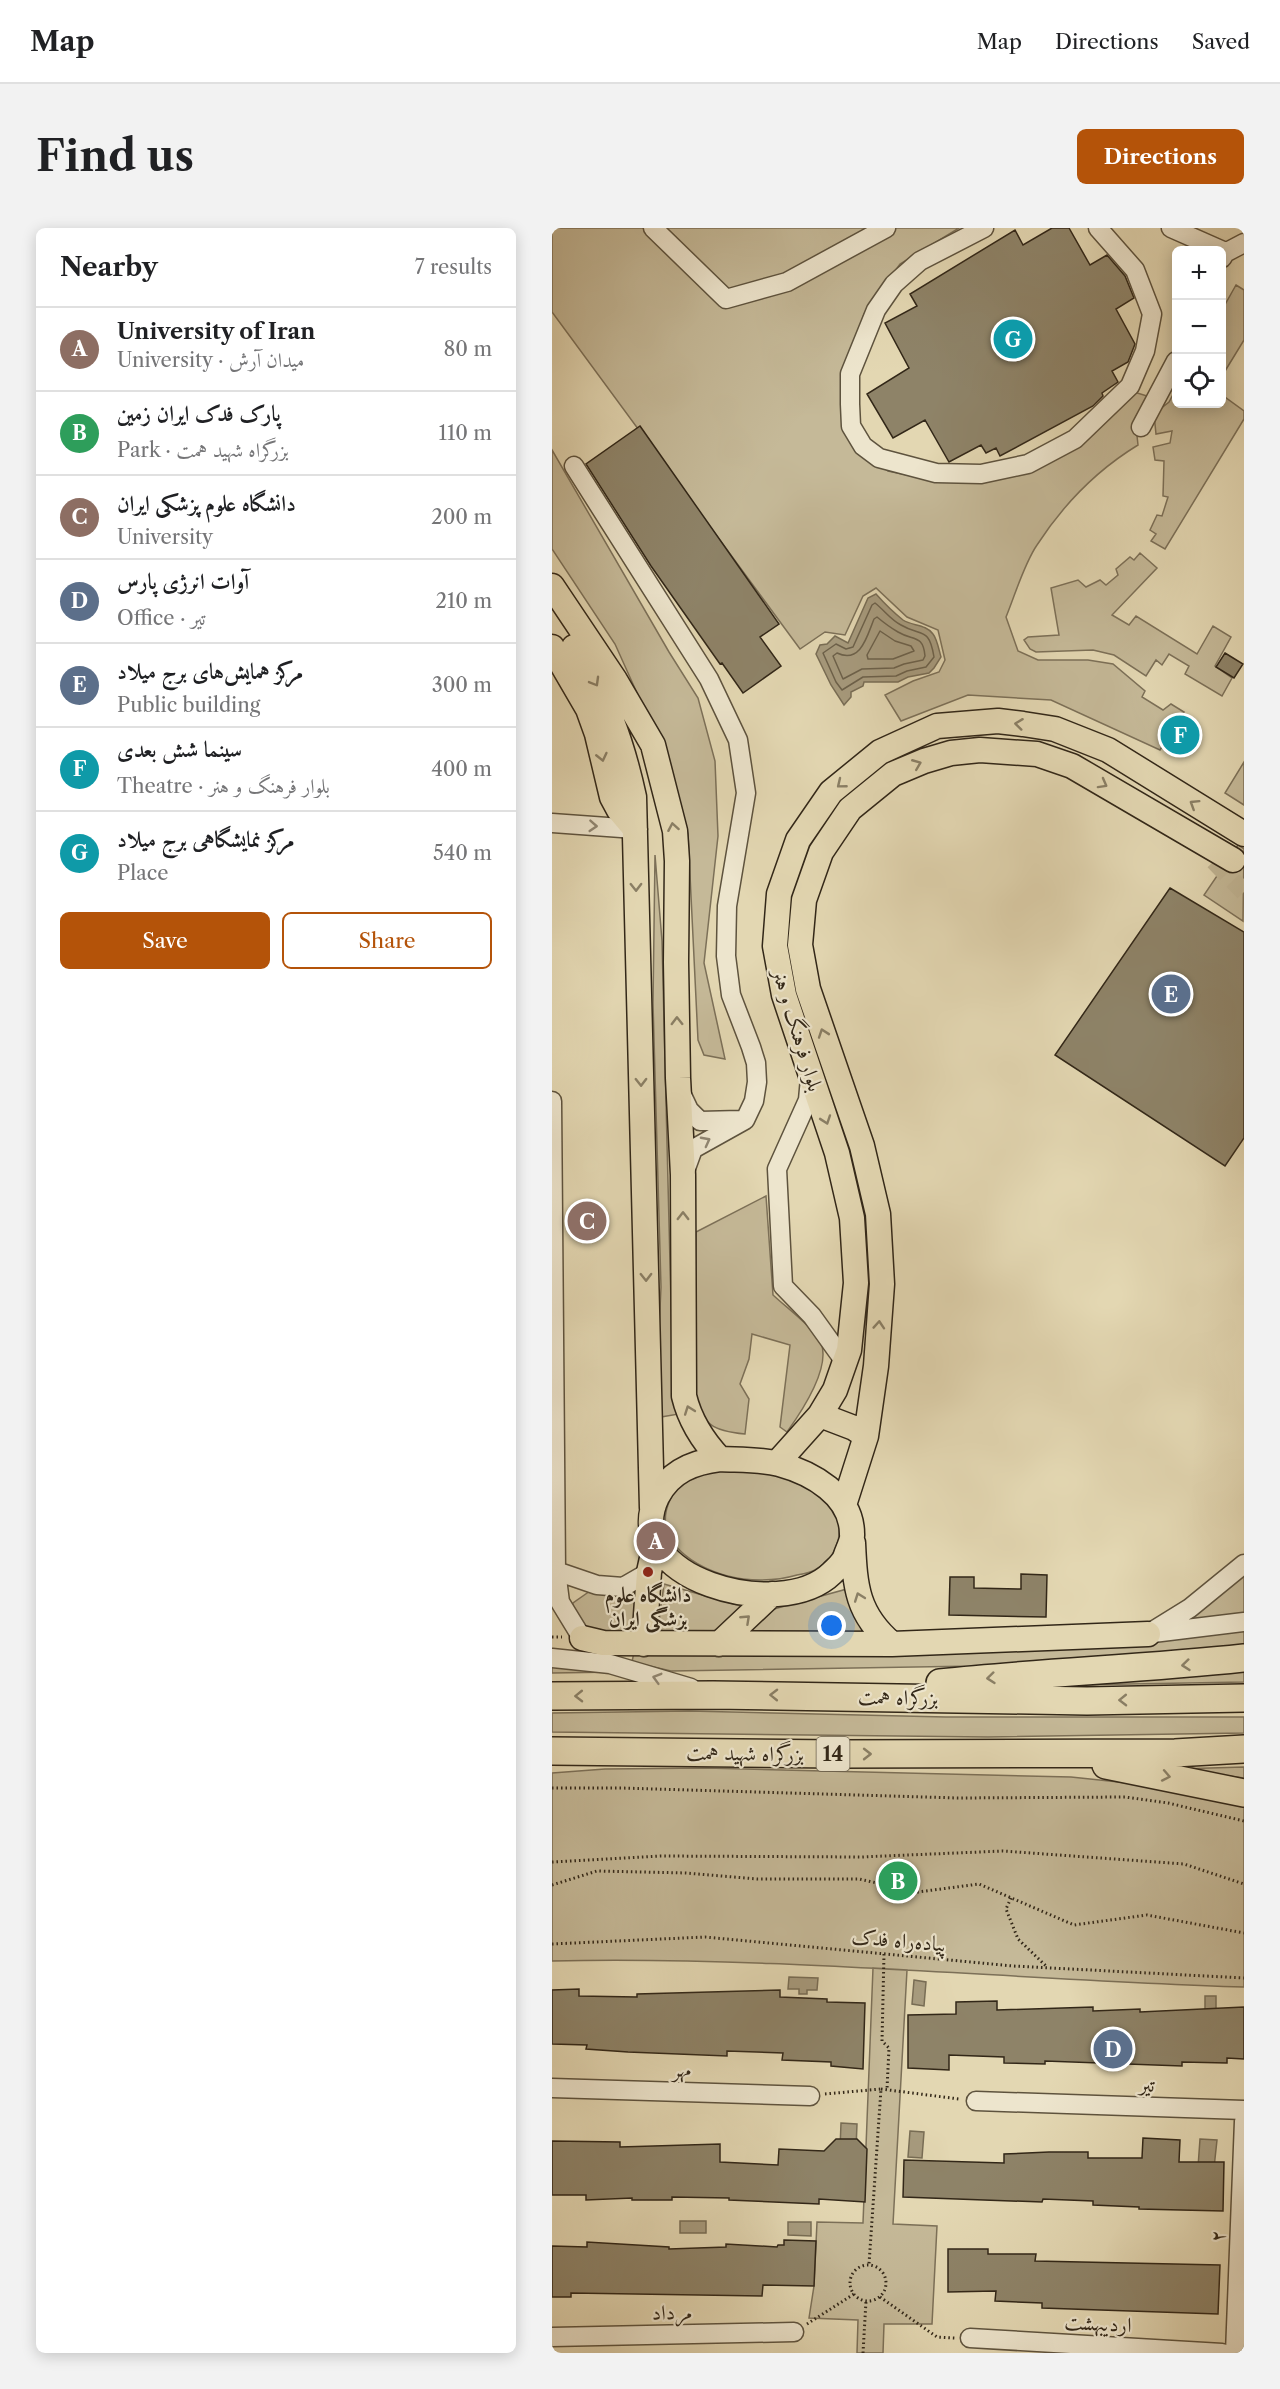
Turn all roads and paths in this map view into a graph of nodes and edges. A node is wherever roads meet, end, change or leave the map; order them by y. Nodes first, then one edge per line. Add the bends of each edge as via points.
1 (653, 228) edge
2 (886, 228) edge
3 (984, 228) edge
4 (1171, 228) edge
5 (1101, 229) edge
6 (1244, 243) edge
7 (1208, 246) edge
8 (1226, 251) edge
9 (1172, 369) edge
10 (1141, 427) dead end
11 (574, 466) dead end
12 (552, 586) edge
13 (552, 615) edge
14 (552, 647) edge
15 (1221, 821) junction
16 (552, 823) edge
17 (635, 829) junction
18 (1244, 834) edge
19 (1212, 851) joint
20 (810, 1073) junction
21 (678, 1078) junction
22 (552, 1101) edge
23 (745, 1120) junction
24 (683, 1175) junction
25 (553, 1306) edge
26 (847, 1356) junction
27 (876, 1366) junction
28 (820, 1415) junction
29 (866, 1436) junction
30 (720, 1459) junction
31 (777, 1463) junction
32 (554, 1504) edge
33 (844, 1505) junction
34 (652, 1508) junction
35 (853, 1535) junction
36 (656, 1540) junction
37 (1244, 1564) edge
38 (556, 1571) junction
39 (649, 1572) junction
40 (772, 1594) junction
41 (1244, 1622) edge
42 (1148, 1634) junction
43 (582, 1638) joint
44 (644, 1644) junction
45 (719, 1644) junction
46 (892, 1644) junction
47 (552, 1658) edge
48 (1244, 1658) edge
49 (713, 1695) junction
50 (552, 1696) edge
51 (833, 1696) junction
52 (1244, 1698) edge
53 (1244, 1749) edge
54 (552, 1751) edge
55 (620, 1752) junction
56 (1046, 1753) junction
57 (552, 1763) edge
58 (552, 1788) edge
59 (1244, 1793) edge
60 (1244, 1821) edge
61 (552, 1862) edge
62 (1244, 1884) edge
63 (552, 1885) edge
64 (1011, 1898) junction
65 (1244, 1933) edge
66 (552, 1944) edge
67 (884, 1954) junction
68 (1047, 1967) junction
69 (1244, 1978) edge
70 (552, 2088) edge
71 (881, 2089) junction
72 (886, 2089) junction
73 (810, 2096) joint
74 (976, 2101) joint
75 (1244, 2109) edge
76 (1244, 2121) edge
77 (869, 2264) junction
78 (854, 2294) junction
79 (880, 2297) junction
80 (866, 2301) junction
81 (794, 2332) joint
82 (552, 2337) edge
83 (970, 2338) joint
84 (863, 2353) edge
85 (1222, 2353) edge
86 (1235, 2353) edge

1 - 2 street via 726,299 787,282
3 - 5 street via 920,261 894,284 876,310 850,374 850,404 851,426 863,446 879,458 936,473 981,474 1028,464 1075,439 1130,386 1145,351 1152,314 1135,270
4 - 7 street
6 - 8 street
9 - 10 street
11 - 23 street via 709,679 738,740 746,793 727,906 726,956 731,995 756,1063 754,1101
21 -> 12 main road via 677,861 675,831 659,765 653,745 615,680
13 -> 17 main road via 586,665 608,709 634,797
14 -> 17 main road via 588,709 612,797
15 - 18 main road, بلوار فرهنگ و هنر
15 - 19 street
15 -> 20 main road, بلوار فرهنگ و هنر via 1108,750 1055,729 998,721 937,726 880,752 831,792 798,840 779,894 775,946 784,995
16 -> 17 street
17 -> 34 main road
27 -> 19 main road, بلوار فرهنگ و هنر via 882,1284 878,1214 862,1146 808,989 800,945 804,900 821,852 850,809 893,774 924,760 980,750 1037,754 1072,766
20 -> 26 main road, بلوار فرهنگ و هنر via 837,1153 852,1218 856,1283
20 - 26 street via 808,1100 777,1169 783,1286
21 - 23 street via 683,1101 700,1121
21 - 24 main road
22 - 25 street
24 -> 23 street via 693,1149
30 -> 24 main road via 698,1432 684,1396
25 - 32 street
26 - 27 main road via 860,1371
26 - 28 main road, بلوار فرهنگ و هنر via 835,1390
27 - 29 main road, بلوار فرهنگ و هنر
28 - 29 main road
28 - 31 main road, بلوار فرهنگ و هنر
29 - 33 main road, بلوار فرهنگ و هنر
30 - 31 main road
30 - 34 main road via 698,1462 681,1470 663,1487
31 - 33 main road via 820,1481
32 - 38 street
33 - 35 main road
34 - 36 main road
35 - 40 main road via 844,1561 825,1579 802,1589
46 -> 35 main road via 871,1623 861,1602 855,1584
36 - 39 main road
36 - 40 main road via 678,1569 694,1578 739,1593
37 - 42 street via 1190,1608
38 - 39 street via 597,1585 623,1587
38 - 43 street via 560,1602
39 - 44 main road
45 -> 40 main road
41 - 42 street
42 - 46 main road
43 - 44 main road
44 - 45 main road
45 - 46 main road
49 -> 47 street via 610,1664
48 -> 51 highway via 1175,1666 1022,1674
49 -> 50 highway, بزرگراه همت
51 -> 49 highway, بزرگراه همت
52 -> 51 highway, بزرگراه همت via 1087,1701
53 - 56 highway, 14
54 - 55 highway, بزرگراه شهید همت / 14
55 -> 56 highway, بزرگراه شهید همت / 14
55 - 57 street
56 -> 59 highway
58 - 60 path via 958,1798 1125,1797
61 - 62 path via 660,1856 861,1857 1003,1851 1184,1864
63 - 64 path via 597,1871 687,1873 758,1879 859,1879 918,1892 979,1884
64 - 65 path via 1074,1925 1147,1915
64 - 68 path via 1006,1909 1018,1939
66 - 67 path, پیاده‌راه فدک via 705,1937
67 - 68 path, پیاده‌راه فدک
67 - 72 path via 882,2041 889,2048
68 - 69 path, پیاده‌راه فدک
70 - 73 street, مهر
71 - 72 path
71 - 73 path
71 - 77 path
72 - 74 path
74 - 75 street, تیر
76 - 86 street, ۲
77 - 78 path via 852,2274
77 - 79 path via 885,2277
78 - 80 path
78 - 81 path
79 - 80 path
79 - 83 path via 938,2337
80 - 84 path
81 - 82 street, مرداد
83 - 85 street, اردیبهشت

